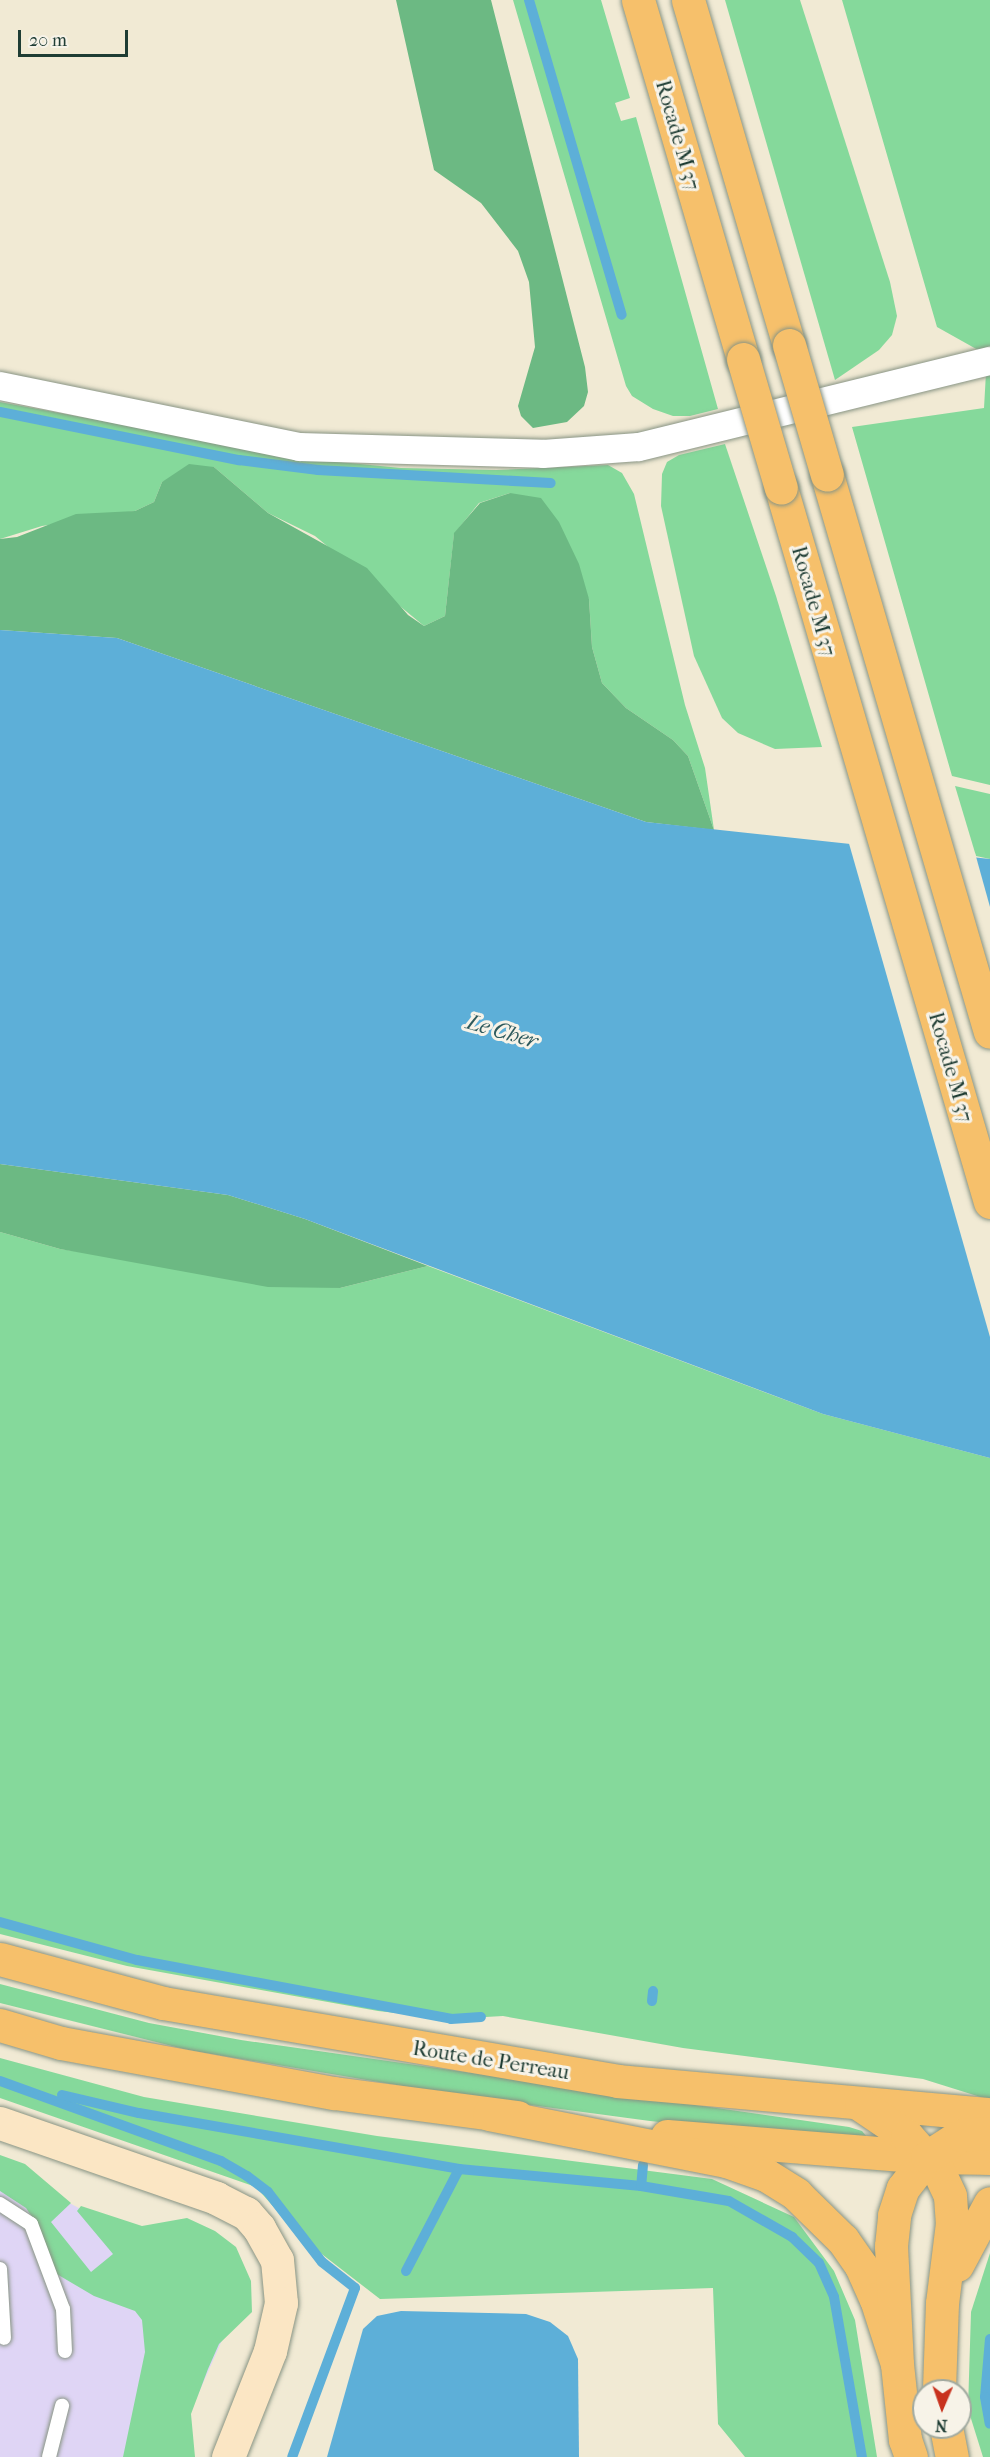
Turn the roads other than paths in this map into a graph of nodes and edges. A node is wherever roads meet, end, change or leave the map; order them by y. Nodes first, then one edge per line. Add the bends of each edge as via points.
1 (638, 0) edge
2 (688, 0) edge
3 (990, 361) edge
4 (0, 386) edge
5 (990, 1032) edge
6 (990, 1202) edge
7 (0, 1959) edge
8 (0, 2025) edge
9 (861, 2105) junction
10 (489, 2114) junction
11 (990, 2114) edge
12 (0, 2123) edge
13 (990, 2133) edge
14 (927, 2157) junction
15 (990, 2158) edge
16 (990, 2203) edge
17 (0, 2204) edge
18 (0, 2269) edge
19 (942, 2303) junction
20 (4, 2338) dead end
21 (65, 2351) dead end
22 (897, 2364) junction
23 (939, 2379) edge
24 (62, 2406) dead end
25 (948, 2439) edge
26 (49, 2457) edge
27 (228, 2457) edge
28 (911, 2457) edge
29 (952, 2457) edge

1 - 6 main road, Rocade M 37, bridge
2 - 5 main road, bridge
3 - 4 street via 639,447 543,454 299,447
7 - 9 main road, Route de Perreau via 163,2003 316,2032 617,2081
8 - 10 main road via 61,2043 334,2093
9 - 11 main road, Route de Perreau
9 - 14 main road via 892,2123
10 - 14 main road via 724,2143
10 - 22 main road via 726,2161 766,2175 796,2194 843,2240 861,2266 876,2299
12 - 27 street via 216,2198 246,2213 260,2228 277,2260 281,2303 270,2351
13 - 14 main road via 961,2135
14 - 15 main road
14 - 19 main road via 950,2196 952,2223
14 - 22 main road via 912,2172 894,2215 891,2246
16 - 19 main road via 976,2224
17 - 21 lane via 31,2223 63,2309
18 - 20 lane
19 - 23 main road
22 - 28 main road via 905,2440
24 - 26 lane
25 - 29 main road

